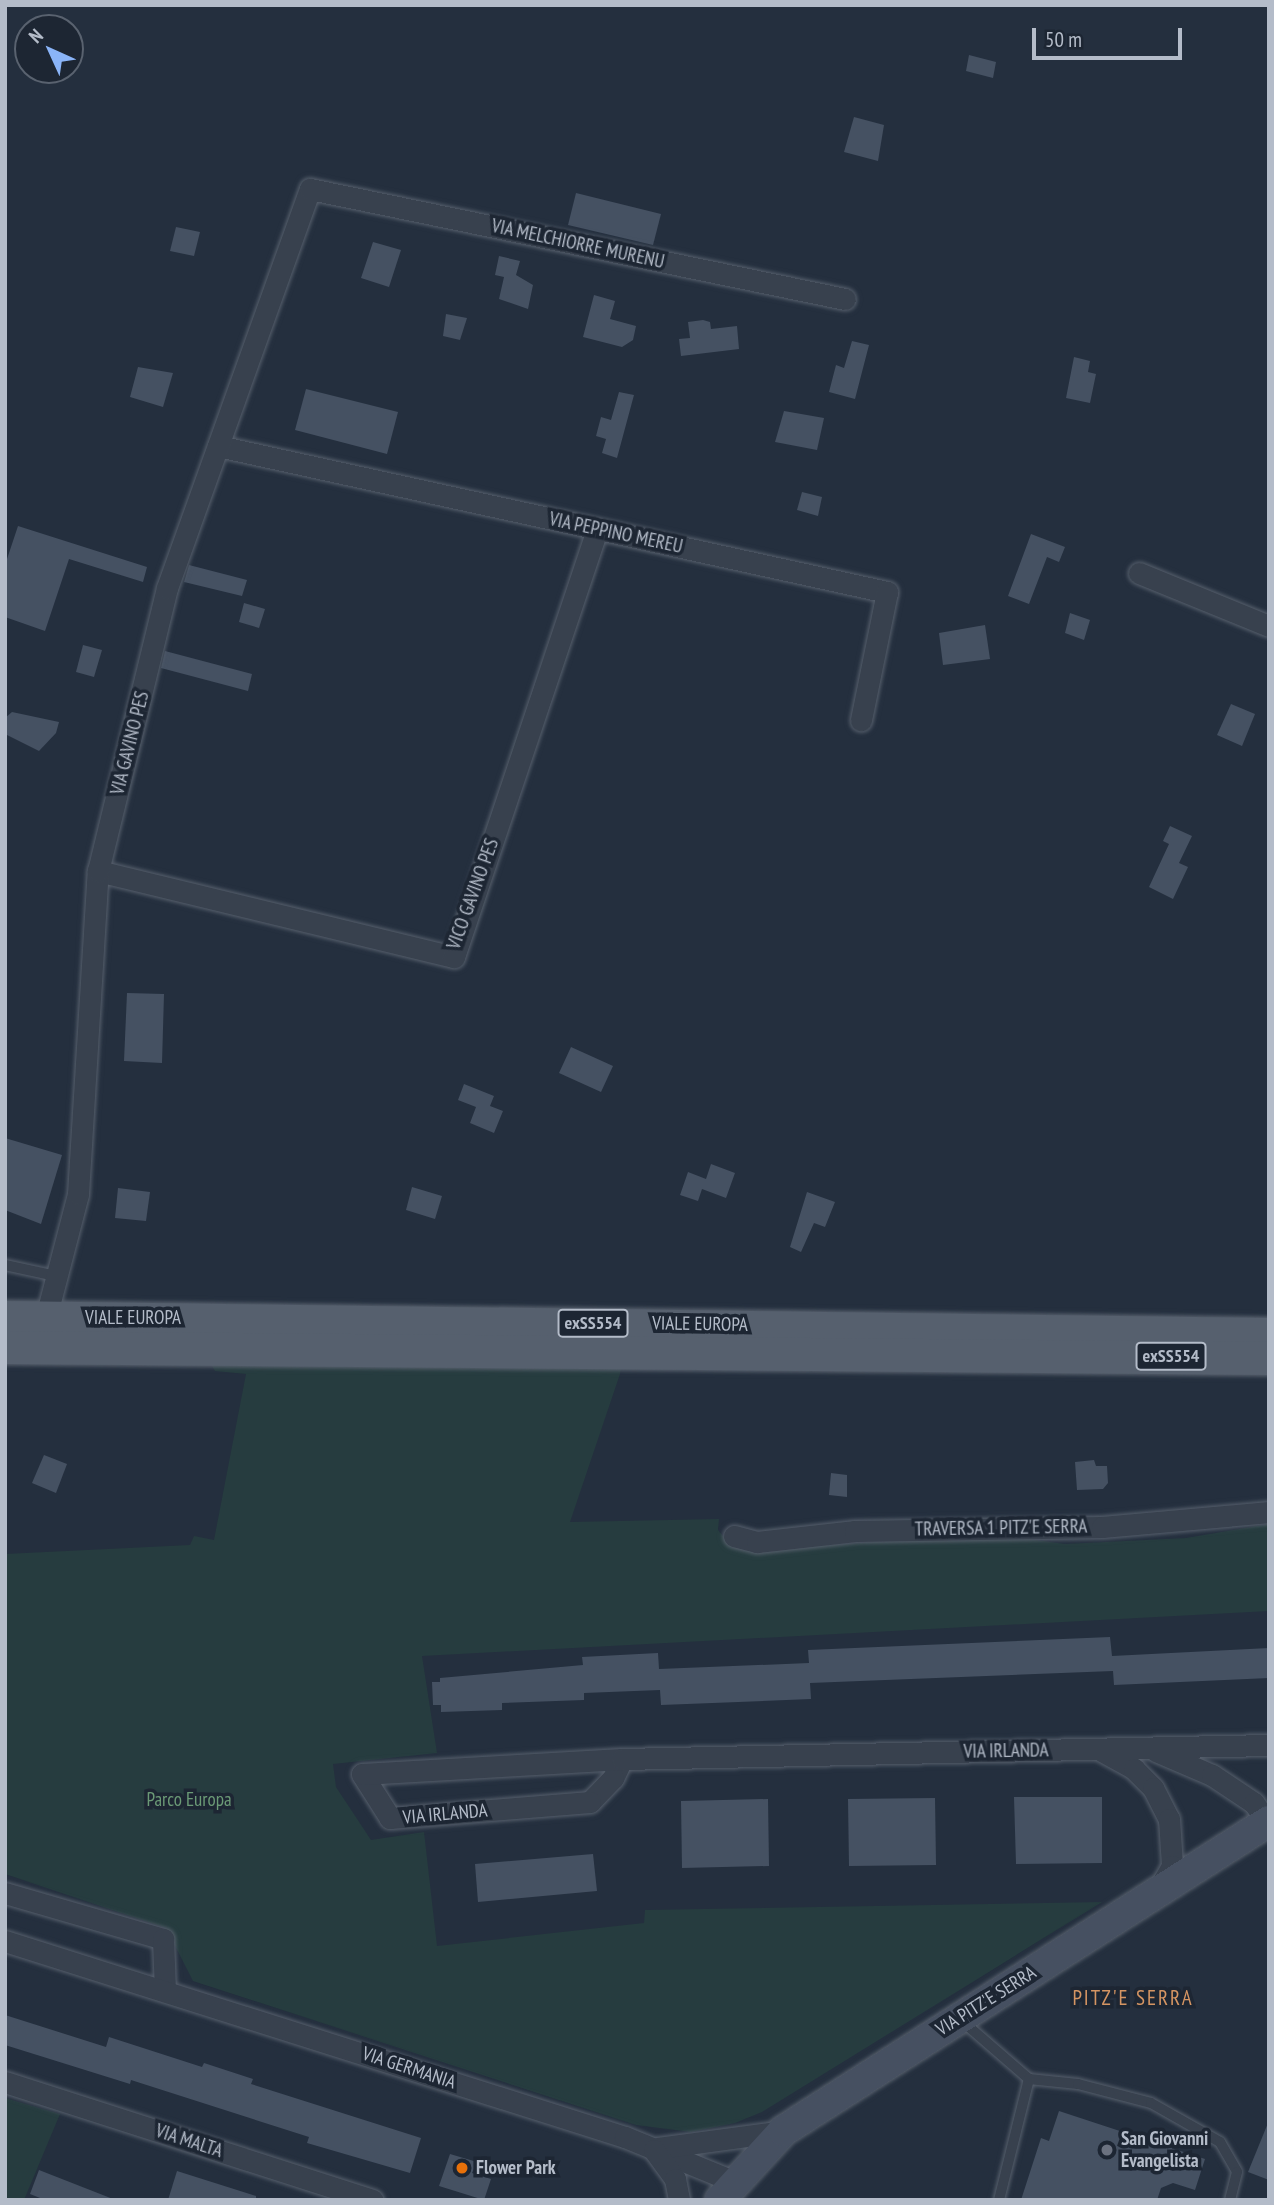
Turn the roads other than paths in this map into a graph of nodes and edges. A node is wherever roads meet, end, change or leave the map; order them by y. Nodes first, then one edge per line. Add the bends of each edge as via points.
1 (310, 189) joint
2 (845, 299) dead end
3 (218, 446) junction
4 (597, 529) junction
5 (1139, 573) dead end
6 (1269, 626) edge
7 (861, 719) dead end
8 (98, 871) junction
9 (5, 1265) edge
10 (56, 1276) junction
11 (5, 1317) edge
12 (47, 1317) junction
13 (1269, 1334) edge
14 (5, 1347) edge
15 (1269, 1358) edge
16 (1269, 1513) edge
17 (734, 1536) dead end
18 (1269, 1745) edge
19 (1147, 1748) junction
20 (1096, 1749) junction
21 (622, 1759) junction
22 (1268, 1823) edge
23 (1157, 1891) junction
24 (5, 1893) edge
25 (5, 1941) edge
26 (165, 1990) junction
27 (958, 2018) junction
28 (1029, 2079) junction
29 (5, 2082) edge
30 (783, 2131) junction
31 (652, 2148) junction
32 (726, 2191) edge
33 (373, 2200) edge
34 (679, 2200) edge
35 (999, 2200) edge
36 (1230, 2200) edge

1 - 2 street, VIA MELCHIORRE MURENU
1 - 3 street, VIA GAVINO PES
3 - 4 street, VIA PEPPINO MEREU
3 - 8 street, VIA GAVINO PES via 167,588
4 - 7 street, VIA PEPPINO MEREU via 887,593
4 - 8 street, VICO GAVINO PES via 454,957
5 - 6 street
8 - 10 street, VIA GAVINO PES via 86,1128 78,1194
9 - 10 lane
10 - 12 street, VIA GAVINO PES
11 - 12 main road, VIALE EUROPA / exSS554
12 - 13 main road, VIALE EUROPA / exSS554
14 - 15 main road, VIALE EUROPA / exSS554
16 - 17 street, TRAVERSA 1 PITZ'E SERRA via 1102,1527 855,1531 757,1542
18 - 19 street, VIA IRLANDA
19 - 20 street, VIA IRLANDA
19 - 22 street, VIA IRLANDA via 1212,1775 1254,1803
20 - 21 street, VIA IRLANDA
20 - 23 street, VIA IRLANDA via 1135,1769 1153,1788 1169,1819 1172,1867
21 - 21 street, VIA IRLANDA via 485,1767 362,1774 390,1818 590,1802 613,1778
22 - 23 street, VIA PITZ'E SERRA
23 - 27 street, VIA PITZ'E SERRA
24 - 26 street via 163,1939
25 - 26 street, VIA GERMANIA
26 - 31 street, VIA GERMANIA
27 - 28 lane
27 - 30 street, VIA PITZ'E SERRA
28 - 35 lane via 1027,2102 1002,2176
28 - 36 lane via 1078,2084 1152,2103 1220,2142 1237,2172
29 - 33 street, VIA MALTA
30 - 31 street, VIA GERMANIA
30 - 32 street, VIA PITZ'E SERRA
31 - 32 street, VIA GERMANIA
31 - 34 street via 675,2179

